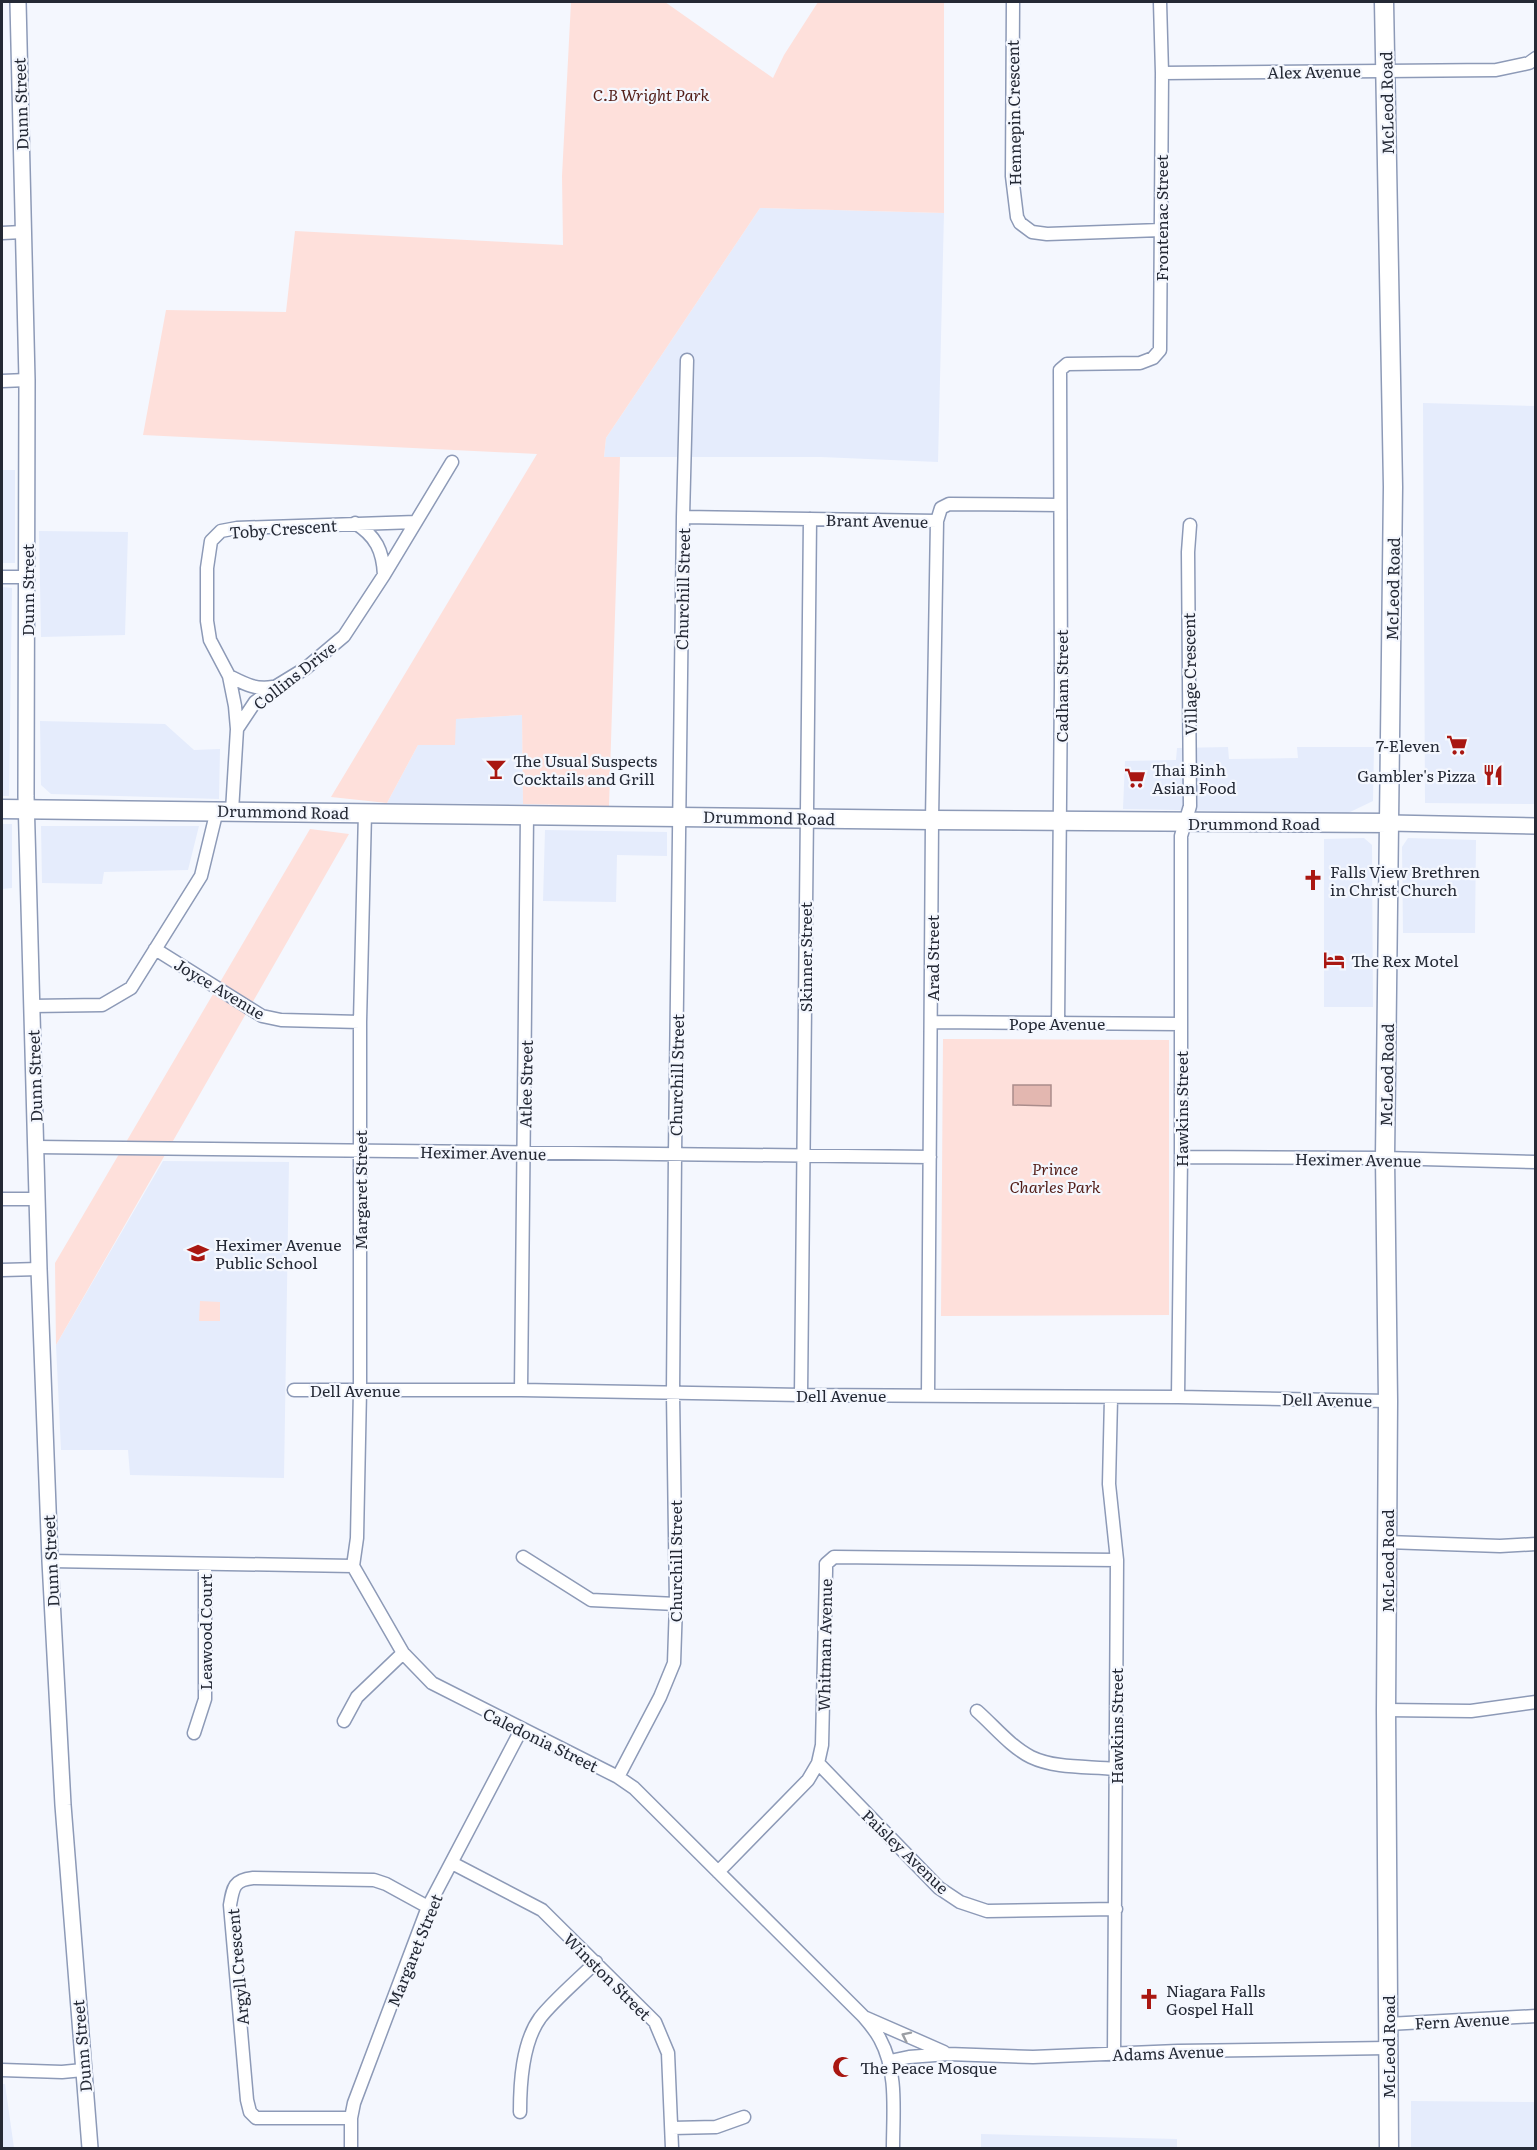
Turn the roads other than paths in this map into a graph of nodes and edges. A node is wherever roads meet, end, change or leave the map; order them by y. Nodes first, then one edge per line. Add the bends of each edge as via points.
1 (18, 2) edge
2 (1013, 2) edge
3 (1160, 2) edge
4 (1384, 2) edge
5 (1536, 58) edge
6 (1385, 70) junction
7 (1162, 74) junction
8 (1161, 230) junction
9 (23, 232) junction
10 (2, 233) edge
11 (687, 360) dead end
12 (1080, 364) joint
13 (27, 380) junction
14 (2, 381) edge
15 (452, 462) dead end
16 (1060, 505) junction
17 (683, 517) junction
18 (810, 519) junction
19 (937, 521) junction
20 (416, 522) junction
21 (355, 523) junction
22 (1190, 525) dead end
23 (384, 575) junction
24 (2, 577) edge
25 (28, 577) junction
26 (229, 676) junction
27 (275, 687) junction
28 (237, 729) junction
29 (2, 809) edge
30 (26, 809) junction
31 (225, 811) junction
32 (365, 813) junction
33 (527, 815) junction
34 (679, 816) junction
35 (806, 818) junction
36 (932, 820) junction
37 (1060, 821) junction
38 (1185, 822) junction
39 (1390, 823) junction
40 (1536, 826) edge
41 (155, 949) junction
42 (31, 1006) junction
43 (360, 1022) junction
44 (932, 1022) junction
45 (1058, 1024) junction
46 (1181, 1024) junction
47 (36, 1147) junction
48 (360, 1151) junction
49 (524, 1153) junction
50 (675, 1154) junction
51 (804, 1157) junction
52 (930, 1157) junction
53 (1181, 1157) junction
54 (1385, 1158) junction
55 (1536, 1162) edge
56 (2, 1199) edge
57 (37, 1200) junction
58 (39, 1269) junction
59 (2, 1270) edge
60 (294, 1390) dead end
61 (360, 1390) junction
62 (521, 1390) junction
63 (673, 1393) junction
64 (801, 1395) junction
65 (928, 1396) junction
66 (1178, 1397) junction
67 (1111, 1398) junction
68 (1388, 1401) junction
69 (1388, 1542) junction
70 (1536, 1544) edge
71 (523, 1557) dead end
72 (1117, 1560) junction
73 (50, 1561) junction
74 (205, 1564) junction
75 (353, 1566) junction
76 (676, 1604) junction
77 (403, 1653) junction
78 (1536, 1702) edge
79 (1386, 1710) junction
80 (977, 1711) dead end
81 (344, 1721) dead end
82 (521, 1730) junction
83 (194, 1733) dead end
84 (818, 1763) junction
85 (1116, 1769) junction
86 (618, 1777) junction
87 (452, 1863) junction
88 (718, 1872) junction
89 (428, 1908) junction
90 (1116, 1909) junction
91 (596, 1962) junction
92 (863, 2016) junction
93 (1536, 2016) edge
94 (1388, 2024) junction
95 (1388, 2048) junction
96 (948, 2054) junction
97 (1114, 2055) junction
98 (890, 2061) junction
99 (2, 2070) edge
100 (83, 2070) junction
101 (520, 2112) dead end
102 (744, 2117) dead end
103 (351, 2118) junction
104 (672, 2128) junction
105 (90, 2148) edge
106 (351, 2148) edge
107 (672, 2148) edge
108 (893, 2148) edge
109 (1389, 2148) edge

1 - 9 street, Dunn Street
2 - 8 street, Hennepin Crescent via 1012,176 1020,223 1047,234
3 - 7 street, Frontenac Street
4 - 6 main road, McLeod Road
5 - 6 street, Alex Avenue via 1496,70
6 - 7 street, Alex Avenue
6 - 39 main road, McLeod Road via 1393,487
7 - 8 street, Frontenac Street
8 - 12 street, Frontenac Street via 1160,350 1140,363
9 - 10 street
9 - 13 street, Dunn Street
11 - 17 street, Churchill Street
12 - 16 street, Cadham Street via 1067,364 1060,370
13 - 14 street
13 - 25 street, Dunn Street
15 - 20 street, Collins Drive
16 - 19 street, Brant Avenue via 949,504 941,508
16 - 37 street, Cadham Street
17 - 18 street, Brant Avenue
17 - 34 street, Churchill Street
18 - 19 street, Brant Avenue
18 - 35 street, Skinner Street
19 - 36 street, Arad Street
20 - 21 street, Toby Crescent
20 - 23 street, Collins Drive
21 - 23 street, Toby Crescent via 377,543
21 - 26 street, Toby Crescent via 237,528 221,531 211,541 207,621 210,640
22 - 38 street, Village Crescent via 1190,806
23 - 27 street, Collins Drive via 344,636 306,668
24 - 25 street
25 - 30 street, Dunn Street
26 - 27 street via 250,687
26 - 28 street, Toby Crescent
27 - 28 street, Collins Drive via 255,702
28 - 31 street
29 - 30 main road, Drummond Road
30 - 31 main road, Drummond Road
30 - 42 street, Dunn Street
31 - 32 main road, Drummond Road
31 - 41 street via 201,876
32 - 33 main road, Drummond Road
32 - 43 street, Margaret Street
33 - 34 main road, Drummond Road
33 - 49 street, Atlee Street
34 - 35 main road, Drummond Road
34 - 50 street, Churchill Street
35 - 36 main road, Drummond Road
35 - 51 street, Skinner Street
36 - 37 main road, Drummond Road
36 - 44 street, Arad Street
37 - 38 main road, Drummond Road
37 - 45 street, Cadham Street
38 - 39 main road, Drummond Road
38 - 46 street, Hawkins Street via 1181,836
39 - 40 street, Drummond Road
39 - 54 main road, McLeod Road
41 - 42 street via 131,988 102,1005
41 - 43 street, Joyce Avenue via 262,1016
42 - 47 street, Dunn Street
43 - 48 street, Margaret Street
44 - 45 street, Pope Avenue
44 - 52 street, Arad Street
45 - 46 street, Pope Avenue
46 - 53 street, Hawkins Street
47 - 48 street, Heximer Avenue
47 - 57 street, Dunn Street
48 - 49 street, Heximer Avenue
48 - 61 street, Margaret Street
49 - 50 street, Heximer Avenue
49 - 62 street, Atlee Street
50 - 51 street, Heximer Avenue
50 - 63 street, Churchill Street
51 - 52 street, Heximer Avenue
51 - 64 street, Skinner Street
52 - 65 street, Arad Street
53 - 54 street, Heximer Avenue
53 - 66 street, Hawkins Street
54 - 55 street, Heximer Avenue
54 - 68 main road, McLeod Road
56 - 57 street
57 - 58 street, Dunn Street
58 - 59 street
58 - 73 street, Dunn Street
60 - 61 street, Dell Avenue
61 - 62 street, Dell Avenue
61 - 75 street, Margaret Street
62 - 63 street, Dell Avenue
63 - 64 street, Dell Avenue
63 - 76 street, Churchill Street
64 - 65 street, Dell Avenue
65 - 67 street, Dell Avenue
66 - 67 street, Dell Avenue
66 - 68 street, Dell Avenue
67 - 72 street, Hawkins Street via 1109,1484
68 - 69 main road, McLeod Road
69 - 70 street
69 - 79 main road, McLeod Road
71 - 76 street via 591,1600
72 - 84 street, Whitman Avenue via 834,1557 826,1564 822,1745
72 - 85 street, Hawkins Street
73 - 74 street
73 - 100 street, Dunn Street
74 - 75 street
74 - 83 street, Leawood Court via 205,1699
75 - 77 street, Caledonia Street
76 - 86 street, Churchill Street via 674,1663
77 - 81 street via 357,1697
77 - 82 street, Caledonia Street via 432,1683
78 - 79 street via 1471,1711
79 - 94 main road, McLeod Road
80 - 85 street via 1033,1758 1055,1764
82 - 86 street, Caledonia Street
82 - 87 street, Margaret Street
84 - 88 street, Whitman Avenue via 808,1780
84 - 90 street, Paisley Avenue via 939,1888 960,1902 987,1911
85 - 90 street, Hawkins Street
86 - 88 street, Caledonia Street via 634,1788
87 - 89 street, Margaret Street
87 - 91 street, Winston Street via 542,1910
88 - 92 street, Caledonia Street
89 - 103 street, Margaret Street
89 - 103 street, Argyll Crescent via 374,1880 253,1878 242,1879 233,1888 230,1905 250,2112 256,2118
90 - 97 street, Hawkins Street
91 - 101 street via 540,2019 520,2076
91 - 104 street, Winston Street via 654,2022 668,2053
96 -> 92 street, Adams Avenue
92 - 98 street, Caledonia Street via 880,2037
93 - 94 street, Fern Avenue
94 - 95 main road, McLeod Road
95 - 97 street, Adams Avenue
95 - 109 main road, McLeod Road
96 - 97 street, Adams Avenue
96 - 98 street, Adams Avenue
98 - 108 street, Caledonia Street
99 - 100 street
100 - 105 street, Dunn Street
102 - 104 street via 716,2127
103 - 106 street, Margaret Street
104 - 107 street, Winston Street

